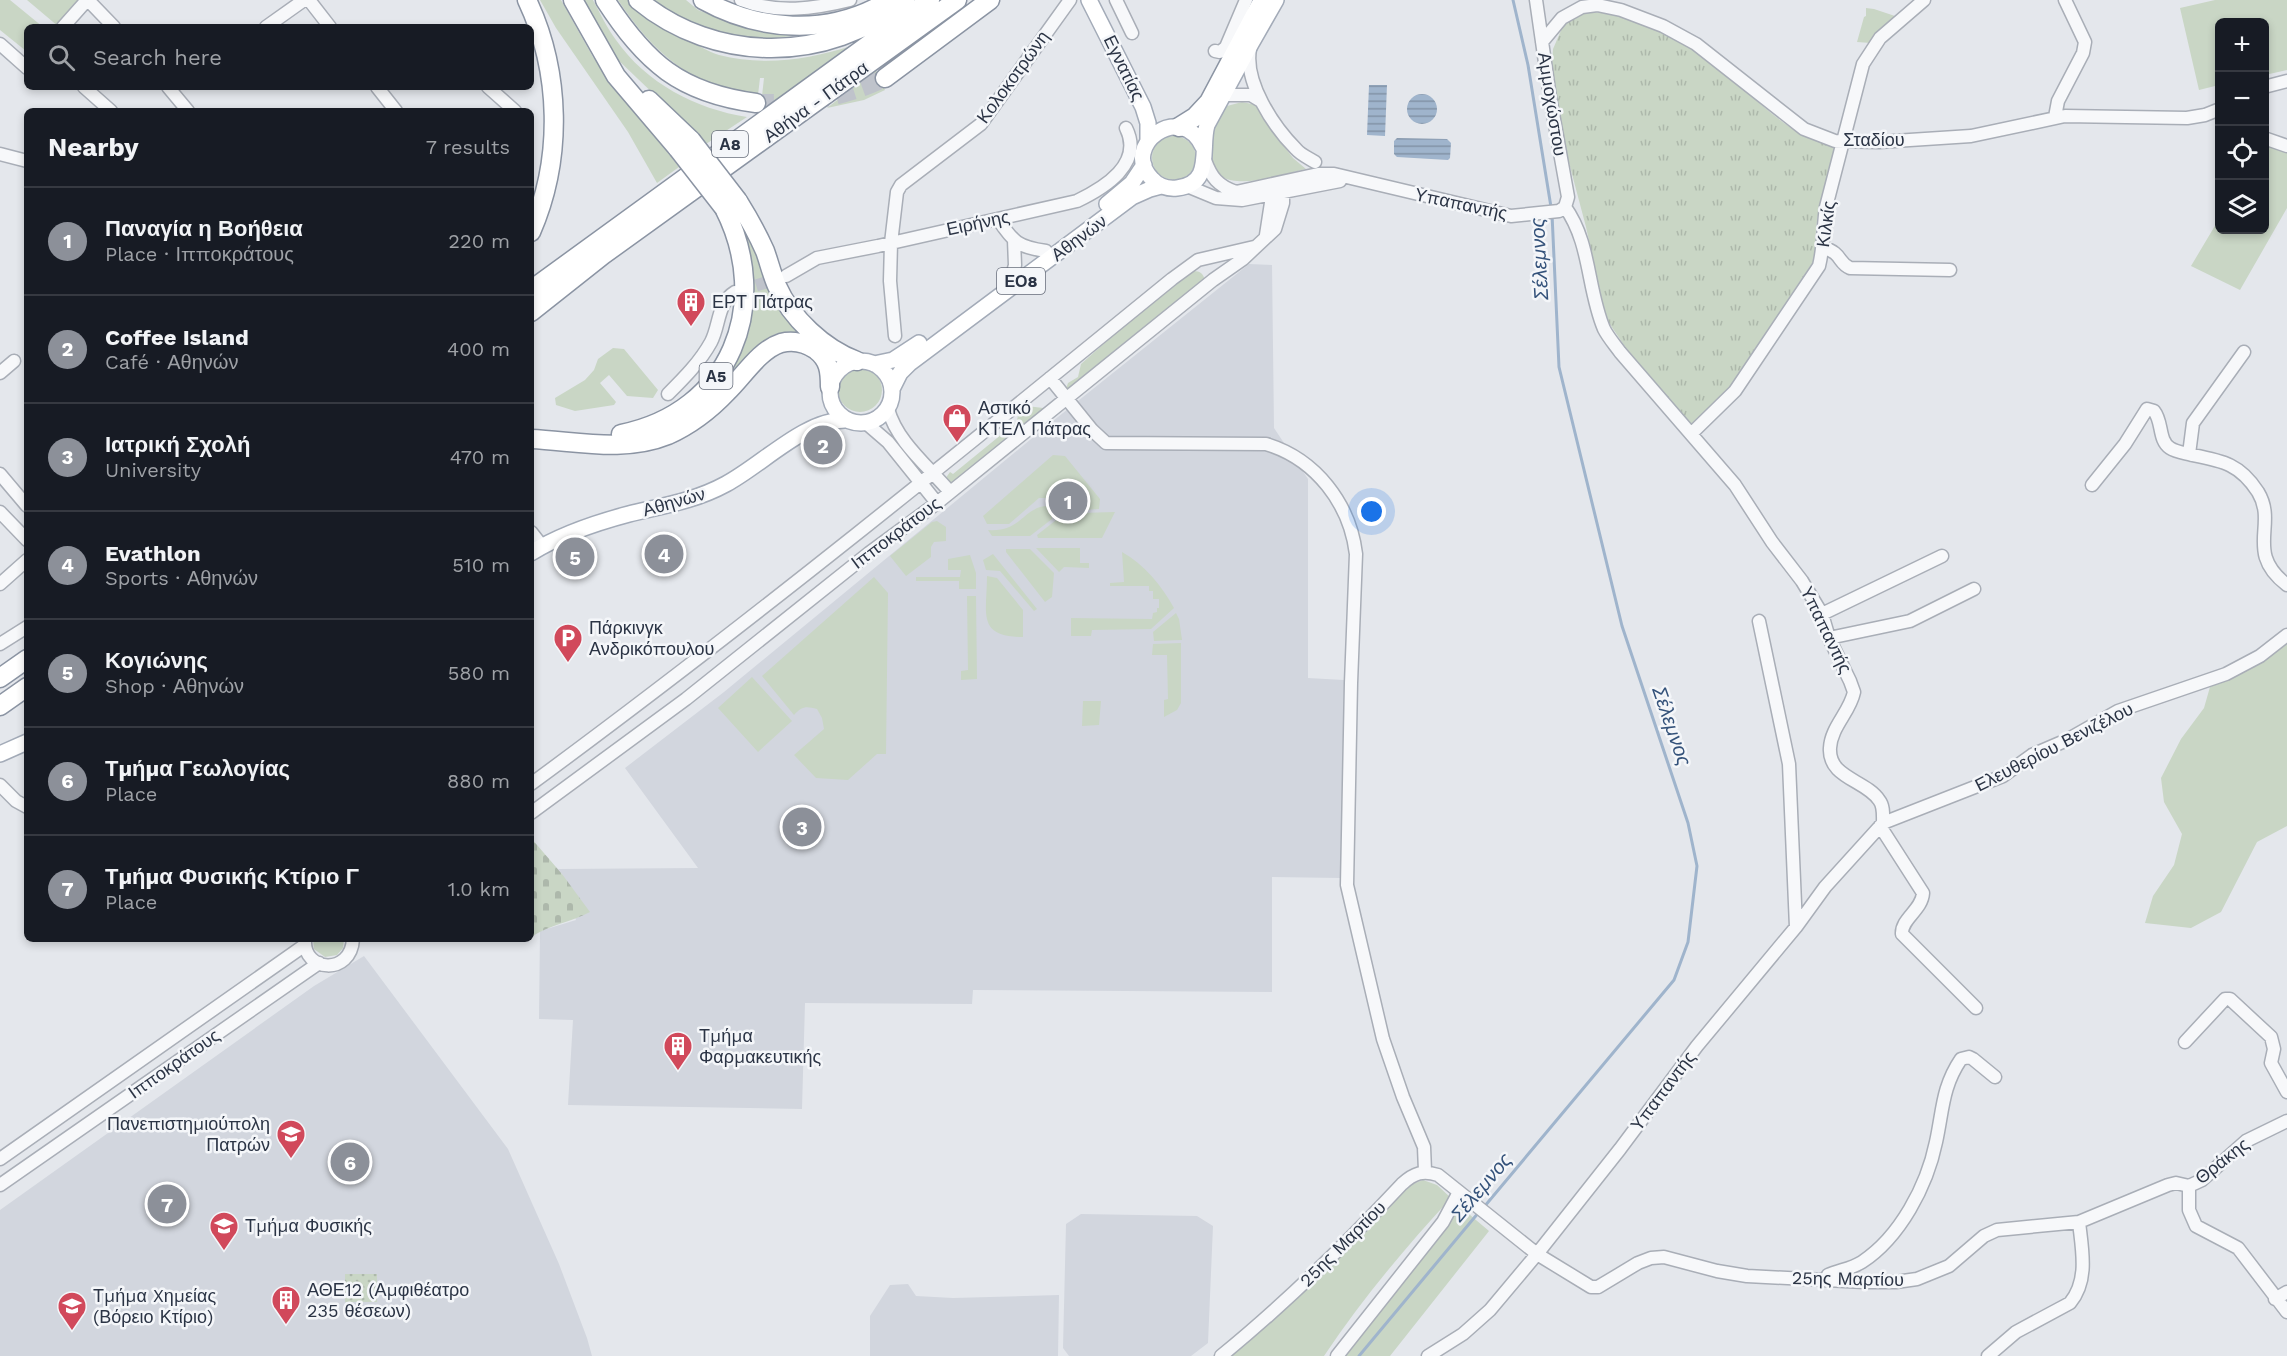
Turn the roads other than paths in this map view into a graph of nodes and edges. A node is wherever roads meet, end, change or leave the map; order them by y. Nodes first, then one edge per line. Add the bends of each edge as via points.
1 (88, 0) edge
2 (304, 0) edge
3 (309, 0) edge
4 (527, 0) edge
5 (573, 0) edge
6 (605, 0) edge
7 (638, 0) edge
8 (703, 0) edge
9 (741, 0) edge
10 (850, 0) edge
11 (890, 0) edge
12 (905, 0) edge
13 (930, 0) edge
14 (957, 0) edge
15 (990, 0) edge
16 (1089, 0) edge
17 (1116, 0) edge
18 (1246, 0) edge
19 (1263, 0) edge
20 (1276, 0) edge
21 (1536, 0) edge
22 (1924, 0) edge
23 (2066, 0) edge
24 (1069, 1) edge
25 (1586, 3) edge
26 (1605, 3) edge
27 (786, 5) edge
28 (66, 24) edge
29 (111, 24) edge
30 (270, 24) edge
31 (328, 24) edge
32 (1132, 33) dead end
33 (1252, 42) junction
34 (1542, 42) junction
35 (0, 44) edge
36 (1215, 51) dead end
37 (24, 65) edge
38 (885, 78) tunnel mouth
39 (2287, 81) edge
40 (2269, 86) edge
41 (87, 90) edge
42 (176, 90) edge
43 (379, 90) edge
44 (491, 90) edge
45 (1224, 95) junction
46 (1262, 101) junction
47 (756, 104) tunnel mouth
48 (108, 108) edge
49 (186, 108) edge
50 (394, 108) edge
51 (512, 108) edge
52 (2215, 111) edge
53 (2205, 116) junction
54 (2055, 117) junction
55 (2215, 120) edge
56 (1179, 127) junction
57 (1126, 128) dead end
58 (2269, 139) edge
59 (1148, 140) junction
60 (1845, 142) junction
61 (2287, 146) edge
62 (1204, 153) junction
63 (0, 154) edge
64 (24, 160) edge
65 (1316, 162) dead end
66 (1144, 165) junction
67 (1161, 186) junction
68 (1187, 186) junction
69 (1276, 191) junction
70 (1242, 200) junction
71 (731, 205) junction
72 (1562, 209) junction
73 (998, 219) junction
74 (1269, 223) junction
75 (534, 224) edge
76 (1014, 240) junction
77 (1260, 242) junction
78 (891, 243) junction
79 (1824, 248) junction
80 (1046, 250) junction
81 (1950, 270) dead end
82 (786, 276) tunnel mouth
83 (1012, 276) junction
84 (534, 288) edge
85 (735, 292) tunnel mouth
86 (534, 310) edge
87 (894, 336) dead end
88 (2244, 352) dead end
89 (14, 361) dead end
90 (866, 363) junction
91 (0, 373) edge
92 (1050, 378) junction
93 (892, 389) junction
94 (668, 394) dead end
95 (830, 394) junction
96 (1066, 398) junction
97 (888, 409) junction
98 (845, 420) junction
99 (866, 423) junction
100 (807, 430) junction
101 (1692, 433) junction
102 (534, 439) edge
103 (557, 440) junction
104 (2189, 454) junction
105 (934, 472) junction
106 (0, 474) edge
107 (921, 483) junction
108 (2092, 485) dead end
109 (950, 492) junction
110 (24, 502) edge
111 (937, 502) junction
112 (0, 512) edge
113 (24, 537) edge
114 (536, 550) edge
115 (1942, 556) dead end
116 (24, 563) edge
117 (0, 584) edge
118 (2287, 585) edge
119 (1974, 589) dead end
120 (1822, 614) junction
121 (1759, 621) dead end
122 (24, 629) edge
123 (2287, 634) edge
124 (1829, 638) junction
125 (0, 644) edge
126 (24, 661) edge
127 (0, 678) edge
128 (24, 689) edge
129 (0, 706) edge
130 (24, 743) edge
131 (0, 754) edge
132 (534, 782) edge
133 (0, 785) edge
134 (24, 805) edge
135 (534, 811) edge
136 (1881, 824) junction
137 (1796, 927) junction
138 (305, 942) edge
139 (352, 942) edge
140 (319, 963) junction
141 (1976, 1008) dead end
142 (2185, 1042) dead end
143 (1995, 1077) dead end
144 (2287, 1092) edge
145 (2287, 1120) edge
146 (0, 1159) edge
147 (1425, 1171) junction
148 (0, 1185) edge
149 (2189, 1186) junction
150 (1459, 1192) junction
151 (2079, 1222) junction
152 (1537, 1254) junction
153 (1826, 1279) junction
154 (2287, 1292) edge
155 (2275, 1299) junction
156 (2287, 1312) edge
157 (1221, 1356) edge
158 (1337, 1356) edge
159 (1428, 1356) edge
160 (1988, 1356) edge

1 - 28 street
1 - 29 street
2 - 30 street
3 - 31 street
4 - 75 highway via 536,18 550,73 554,120 546,191
5 - 71 highway, Α5, bridge via 616,76 685,145
6 - 47 highway via 634,42 668,72 705,92
7 - 12 highway via 665,20 713,41 768,50 847,34 874,22
8 - 11 highway via 746,19 805,26 843,20
9 - 27 street via 770,8
10 - 27 street via 829,5
13 - 84 highway, Αθήνα - Πάτρα / Α8
14 - 86 highway, Αθήνα - Πάτρα / Α8 via 603,255
15 - 38 highway
16 - 59 main road, Εγνατίας / ΕΟ8 via 1143,107
17 - 32 street
18 - 36 street via 1226,47
19 - 56 highway via 1209,102
20 - 33 main road
21 - 34 street, Αμμοχώστου
22 - 60 street, Κιλκίς via 1885,32 1865,59
23 - 54 street via 2085,45 2058,101
24 - 78 street, Κολοκοτρώνη via 981,124 901,185
25 - 26 street, Σταδίου
25 - 34 street, Σταδίου via 1566,15
26 - 60 street, Σταδίου via 1684,37 1794,124 1823,138
33 - 45 main road
33 - 46 street via 1249,68
34 - 72 street, Αμμοχώστου via 1568,197
35 - 37 street
39 - 40 street
41 - 48 street
42 - 49 street
43 - 50 street
44 - 51 street
45 - 46 street via 1251,94
45 - 62 main road via 1207,125
46 - 65 street via 1297,151
52 - 53 street, Σταδίου
53 - 54 street, Σταδίου
53 - 55 street
54 - 60 street, Σταδίου via 1971,136
56 - 59 main road via 1167,127
56 - 62 main road via 1196,136
57 - 73 street, Ειρήνης via 1130,140 1127,164 1101,188 1077,201
58 - 61 street
59 - 66 main road, Αθηνών / ΕΟ8 via 1143,152
60 - 79 street, Κιλκίς via 1826,207
62 - 68 main road via 1200,175
62 - 69 street via 1214,179 1223,188 1236,192
63 - 64 street
66 - 67 main road via 1147,174
66 - 80 main road, Αθηνών / ΕΟ8 via 1124,191
67 - 68 main road, Αθηνών / ΕΟ8
67 - 93 main road, Αθηνών / ΕΟ8 via 1132,198 910,363 900,372
68 - 70 street via 1216,198
69 - 70 street
69 - 72 street, Υπαπαντής via 1318,174 1334,174 1502,214 1530,216
69 - 74 street
69 - 77 street, Ιπποκράτους via 1280,216 1275,229
70 - 74 street via 1264,213
71 - 90 highway via 757,234 776,285 789,307 825,342
71 - 103 highway, Α5 via 746,291 745,306 735,342 717,376 684,407 648,427 617,435
72 - 101 street, Υπαπαντής via 1576,222 1582,239 1605,332
73 - 76 street
73 - 78 street, Ειρήνης
74 - 77 street
76 - 80 street via 1026,248
76 - 83 street
77 - 92 street, Ιπποκράτους via 1198,260
77 - 96 street, Ιπποκράτους
78 - 82 street, Ειρήνης via 817,258
78 - 87 street, Κολοκοτρώνη
79 - 81 street via 1835,251 1850,268
79 - 101 street, Κιλκίς via 1819,266 1735,391
80 - 83 main road, Αθηνών / ΕΟ8
83 - 90 main road, Αθηνών / ΕΟ8 via 902,355
85 - 94 street via 723,303 702,357
88 - 104 street via 2193,423
89 - 91 street
90 - 93 main road via 886,374
90 - 95 main road, Αθηνών / ΕΟ8 via 842,367 832,379
92 - 96 street
92 - 105 street, Ιπποκράτους
93 - 97 main road, Αθηνών / ΕΟ8
95 - 98 main road via 836,412
95 - 100 main road, Αθηνών / ΕΟ8
95 - 103 highway via 829,368 823,356 803,343 780,343 695,421 667,435 614,445
96 - 109 street, Ιπποκράτους
96 - 147 street via 1106,443 1275,447 1319,476 1347,516 1356,554 1347,885 1380,1027 1424,1147
97 - 99 main road
97 - 105 street via 903,440
98 - 99 main road, Αθηνών / ΕΟ8
98 - 100 main road, Αθηνών / ΕΟ8 via 822,422
99 - 107 street via 888,441
100 - 114 main road, Αθηνών / ΕΟ8 via 711,492 600,522
101 - 120 street, Υπαπαντής via 1743,496
102 - 103 highway, Α5
104 - 108 street via 2169,447 2163,440 2159,417 2147,409
104 - 118 street via 2224,461 2251,482 2264,509 2268,565
105 - 107 street, Ιπποκράτους
105 - 109 street
106 - 110 street
107 - 111 street
107 - 132 street, Ιπποκράτους via 671,680
109 - 111 street, Ιπποκράτους
111 - 135 street, Ιπποκράτους via 655,723
112 - 113 street
115 - 120 street
116 - 117 street
119 - 124 street via 1910,621
120 - 124 street, Υπαπαντής
121 - 137 street via 1789,764
122 - 125 street
123 - 136 street, Ελευθερίου Βενιζέλου via 2260,656 2226,674 2118,711 2032,755 2002,776
124 - 136 street, Υπαπαντής via 1854,692 1831,742 1830,756 1839,771 1879,798
126 - 127 highway
128 - 129 highway
130 - 131 main road
133 - 134 street
136 - 137 street, Υπαπαντής via 1825,887
136 - 141 street via 1923,893 1922,902 1902,926 1902,934
137 - 152 street, Υπαπαντής via 1697,1046
138 - 140 street via 309,956
138 - 146 street, Ιπποκράτους
139 - 140 street via 350,954 342,962
140 - 148 street, Ιπποκράτους
142 - 144 street via 2225,999 2230,999 2271,1037 2271,1063
143 - 153 street via 1972,1059 1962,1059 1947,1084 1932,1158 1909,1213 1862,1262 1827,1275
145 - 149 street, Θράκης via 2246,1141 2202,1180
147 - 150 street via 1438,1175
147 - 157 street, 25ης Μαρτίου via 1411,1175 1291,1296
149 - 151 street, 25ης Μαρτίου via 2168,1185
149 - 155 street via 2188,1210 2196,1226 2238,1248
150 - 152 street
150 - 158 street via 1443,1222
151 - 153 street, 25ης Μαρτίου via 1997,1230 1949,1266 1917,1279
151 - 160 street via 2082,1282 2076,1296 2016,1332
152 - 153 street, 25ης Μαρτίου via 1591,1287 1604,1285 1638,1263 1664,1257 1747,1276
152 - 159 street, Υπαπαντής via 1490,1310
154 - 155 street
155 - 156 street

